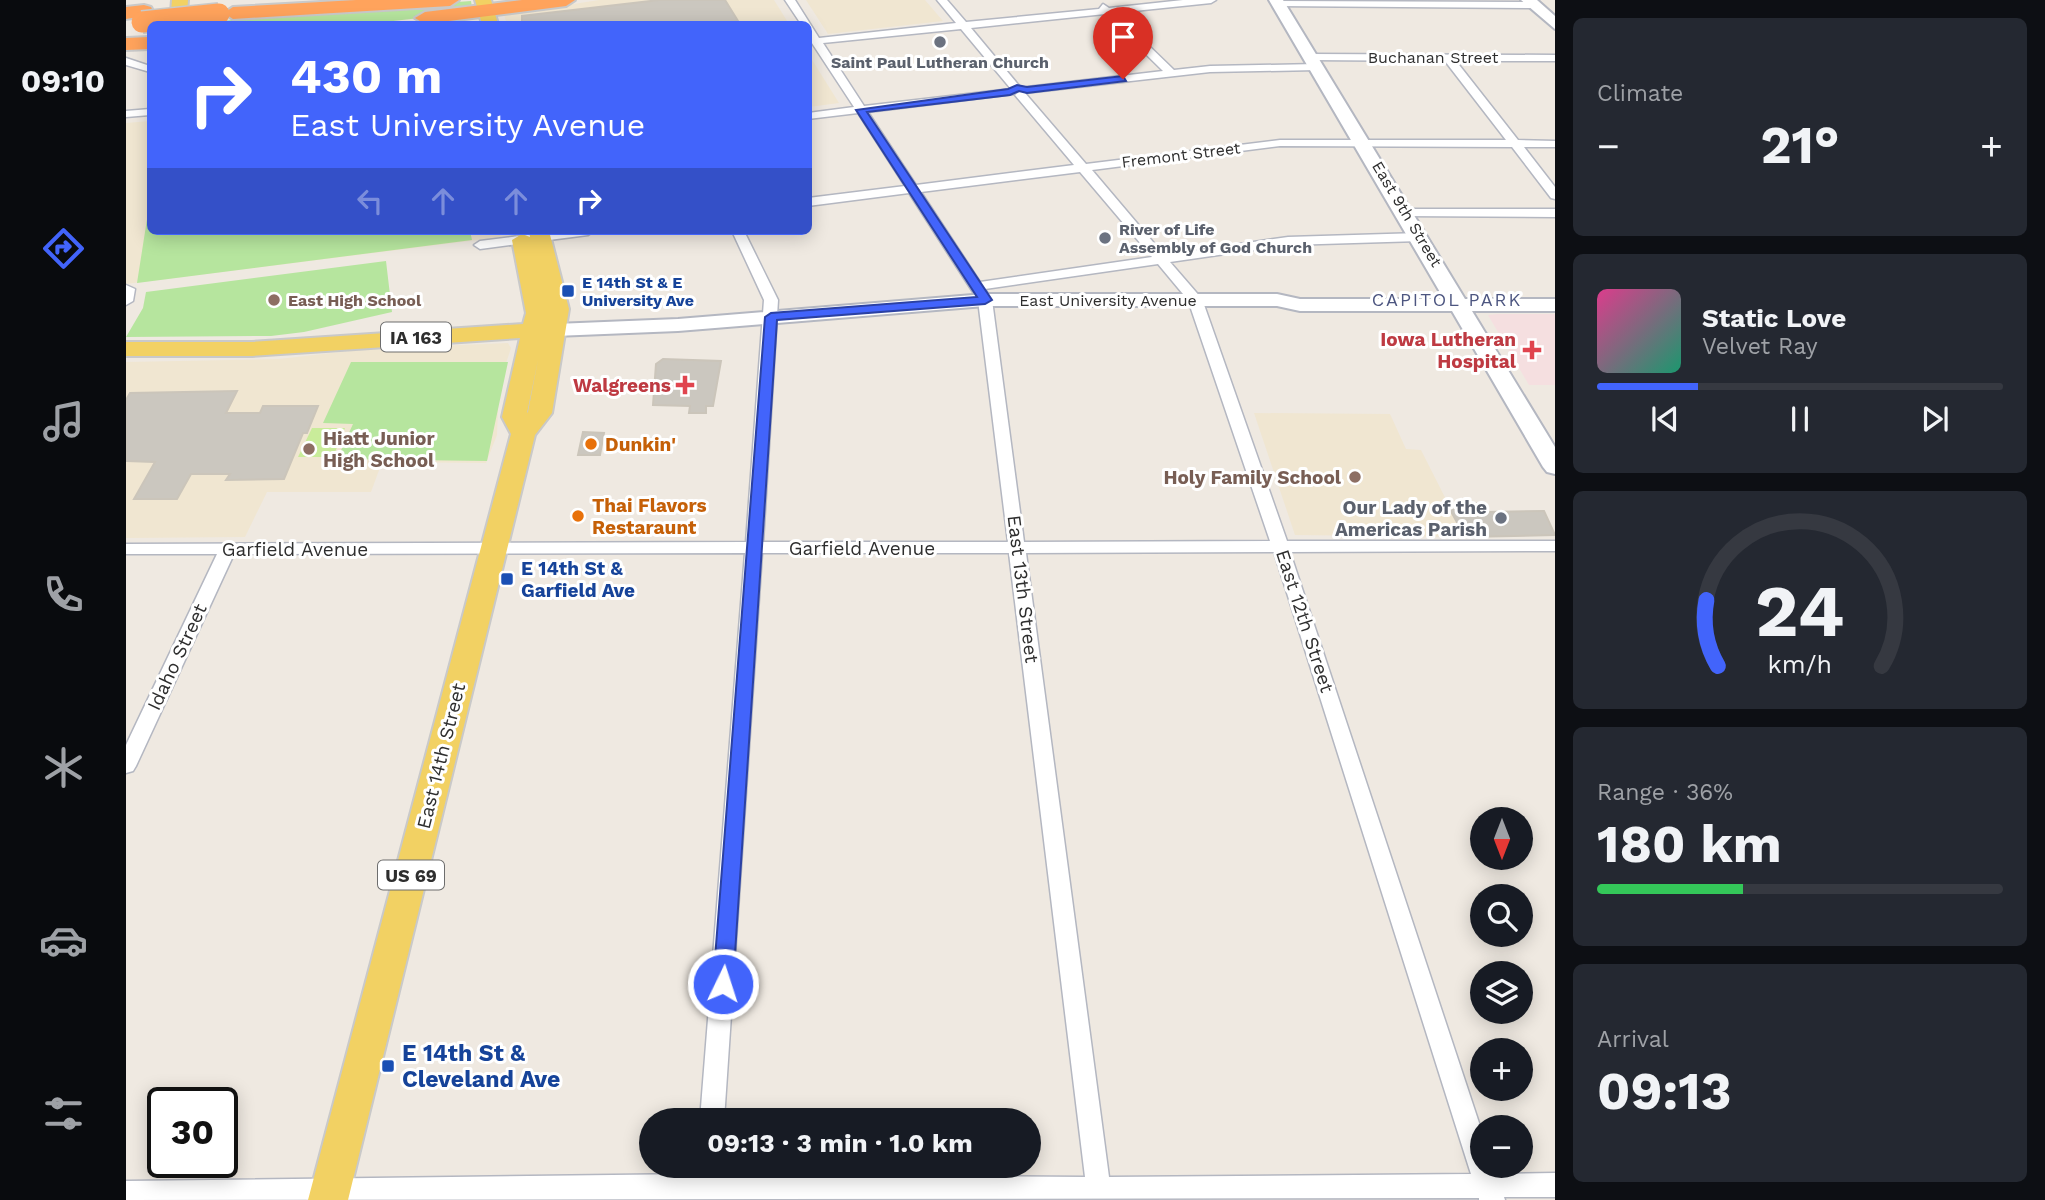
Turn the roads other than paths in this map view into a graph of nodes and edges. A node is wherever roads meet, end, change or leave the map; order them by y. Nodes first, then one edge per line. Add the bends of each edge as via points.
1 (180, 0) edge
2 (248, 0) edge
3 (263, 0) edge
4 (355, 0) edge
5 (450, 0) edge
6 (566, 0) edge
7 (790, 0) edge
8 (942, 0) edge
9 (1095, 0) edge
10 (1211, 0) edge
11 (1278, 2) edge
12 (1531, 3) edge
13 (486, 10) edge
14 (224, 11) junction
15 (1106, 11) junction
16 (134, 18) edge
17 (178, 21) edge
18 (386, 21) edge
19 (804, 21) edge
20 (1555, 24) edge
21 (964, 26) junction
22 (812, 34) edge
23 (817, 41) junction
24 (147, 43) edge
25 (126, 44) edge
26 (1448, 58) junction
27 (1555, 58) edge
28 (126, 61) edge
29 (1314, 62) junction
30 (147, 68) edge
31 (1171, 73) junction
32 (1018, 91) junction
33 (861, 110) junction
34 (147, 111) edge
35 (126, 114) edge
36 (812, 116) edge
37 (1363, 143) junction
38 (1515, 144) junction
39 (1555, 144) edge
40 (1083, 167) junction
41 (915, 188) junction
42 (1555, 195) edge
43 (812, 201) edge
44 (1406, 213) junction
45 (1555, 213) edge
46 (531, 235) edge
47 (740, 235) edge
48 (1420, 237) junction
49 (480, 245) dead end
50 (1161, 259) junction
51 (982, 293) junction
52 (1555, 294) edge
53 (1195, 299) junction
54 (1457, 299) junction
55 (1555, 305) edge
56 (771, 317) junction
57 (545, 325) junction
58 (126, 349) edge
59 (1555, 467) edge
60 (1280, 546) junction
61 (1555, 546) edge
62 (1018, 548) junction
63 (126, 549) edge
64 (228, 549) junction
65 (494, 549) junction
66 (756, 549) junction
67 (126, 766) edge
68 (713, 1108) edge
69 (708, 1184) edge
70 (1555, 1185) edge
71 (126, 1193) edge
72 (1490, 1193) edge
73 (330, 1194) edge
74 (1100, 1194) edge

1 - 17 main road
2 - 14 highway
3 - 14 highway
4 - 14 highway
5 - 14 highway
6 - 13 highway
7 - 19 street, East 13th Street
8 - 21 street, East 12th Street
9 - 15 street
10 - 15 street
11 - 12 street
11 - 29 main road, East 9th Street
12 - 20 main road
13 - 18 highway
14 - 16 highway, bridge
15 - 21 street
15 - 31 street
21 - 23 street
21 - 32 street, East 12th Street
22 - 23 street, East 13th Street
23 - 33 street, East 13th Street
24 - 25 highway
26 - 27 street, Buchanan Street
26 - 29 street, Buchanan Street
26 - 38 street
28 - 30 street
29 - 31 street, Buchanan Street
29 - 37 street, East 9th Street
31 - 32 street, Buchanan Street
32 - 33 street, Buchanan Street
32 - 40 street, East 12th Street
33 - 36 street, Buchanan Street
33 - 41 street, East 13th Street
34 - 35 street
37 - 38 street, Fremont Street
37 - 40 street, Fremont Street via 1280,143
37 - 44 street, East 9th Street
38 - 39 street, Fremont Street
38 - 42 street
40 - 41 street, Fremont Street
40 - 50 street, East 12th Street
41 - 43 street, Fremont Street
41 - 51 street, East 13th Street
44 - 45 street
44 - 48 street, East 9th Street
46 - 49 street
46 - 57 main road, East 14th Street / US 69 via 558,309
47 - 56 street via 771,300
48 - 50 street via 1289,241
48 - 54 street, East 9th Street
50 - 51 street
50 - 53 street, East 12th Street
51 - 53 main road, East University Avenue
51 - 56 main road, East University Avenue
51 - 62 street, East 13th Street
52 - 54 main road, East University Avenue
53 - 54 main road, East University Avenue via 1277,300 1300,305
53 - 60 street, East 12th Street
54 - 55 main road, East University Avenue
54 - 59 street, East 9th Street
56 - 57 main road, East University Avenue
56 - 66 street
57 - 58 main road, East University Avenue / IA 163 via 277,347
57 - 65 main road, East 14th Street / US 69 via 540,413 523,434
60 - 61 street, Garfield Avenue
60 - 62 street, Garfield Avenue
60 - 72 street, East 12th Street
62 - 66 street, Garfield Avenue
62 - 74 street, East 13th Street
63 - 64 street, Garfield Avenue
64 - 65 street, Garfield Avenue
64 - 67 street, Idaho Street
65 - 66 street, Garfield Avenue
65 - 73 main road, East 14th Street / US 69
66 - 68 street
69 - 73 street
69 - 74 street
70 - 72 street
71 - 73 street
72 - 74 street

